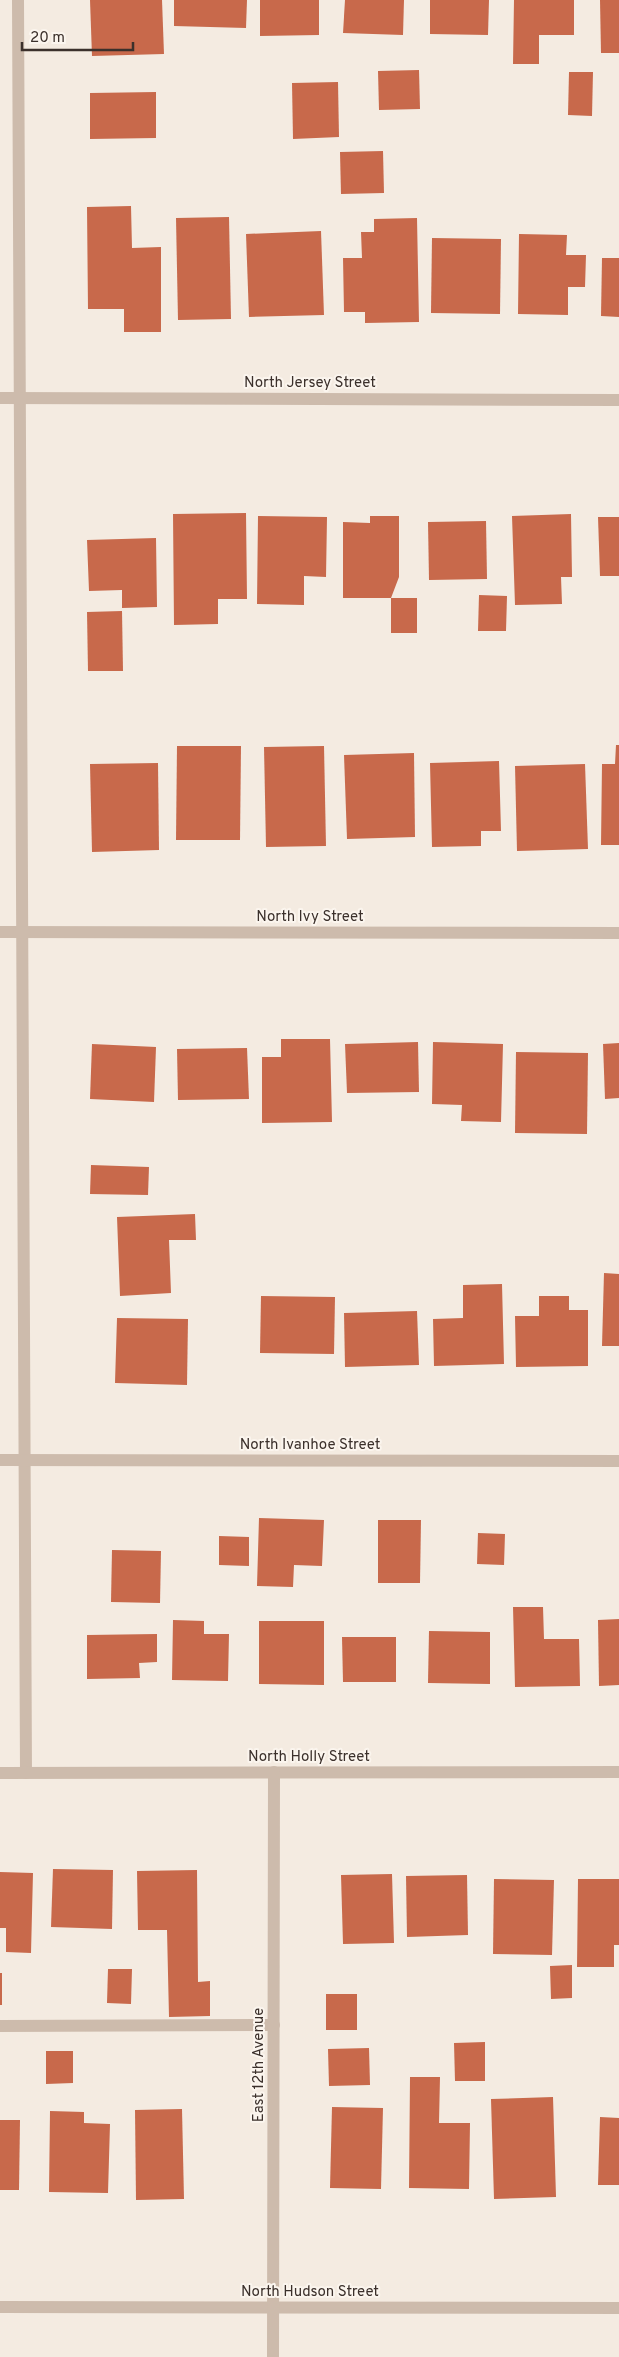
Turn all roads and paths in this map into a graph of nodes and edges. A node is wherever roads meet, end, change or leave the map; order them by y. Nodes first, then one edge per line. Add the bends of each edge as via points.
1 (18, 0) edge
2 (0, 398) edge
3 (20, 398) junction
4 (619, 400) edge
5 (0, 932) edge
6 (22, 932) junction
7 (619, 933) edge
8 (0, 1460) edge
9 (24, 1460) junction
10 (619, 1460) edge
11 (274, 1772) junction
12 (619, 1772) edge
13 (0, 1773) edge
14 (26, 1773) junction
15 (274, 2025) junction
16 (0, 2026) edge
17 (0, 2307) edge
18 (273, 2307) junction
19 (619, 2308) edge
20 (273, 2357) edge

1 - 3 street
2 - 3 street, North Jersey Street
3 - 4 street, North Jersey Street
3 - 6 street
5 - 6 street, North Ivy Street
6 - 7 street, North Ivy Street
6 - 9 street
8 - 9 street, North Ivanhoe Street
9 - 10 street, North Ivanhoe Street
9 - 14 street
11 - 12 street, North Holly Street
11 - 14 street, North Holly Street
11 - 15 street, East 12th Avenue
13 - 14 street, North Holly Street
15 - 16 street
15 - 18 street, East 12th Avenue
17 - 18 street, North Hudson Street
18 - 19 street, North Hudson Street
18 - 20 street, East 12th Avenue

